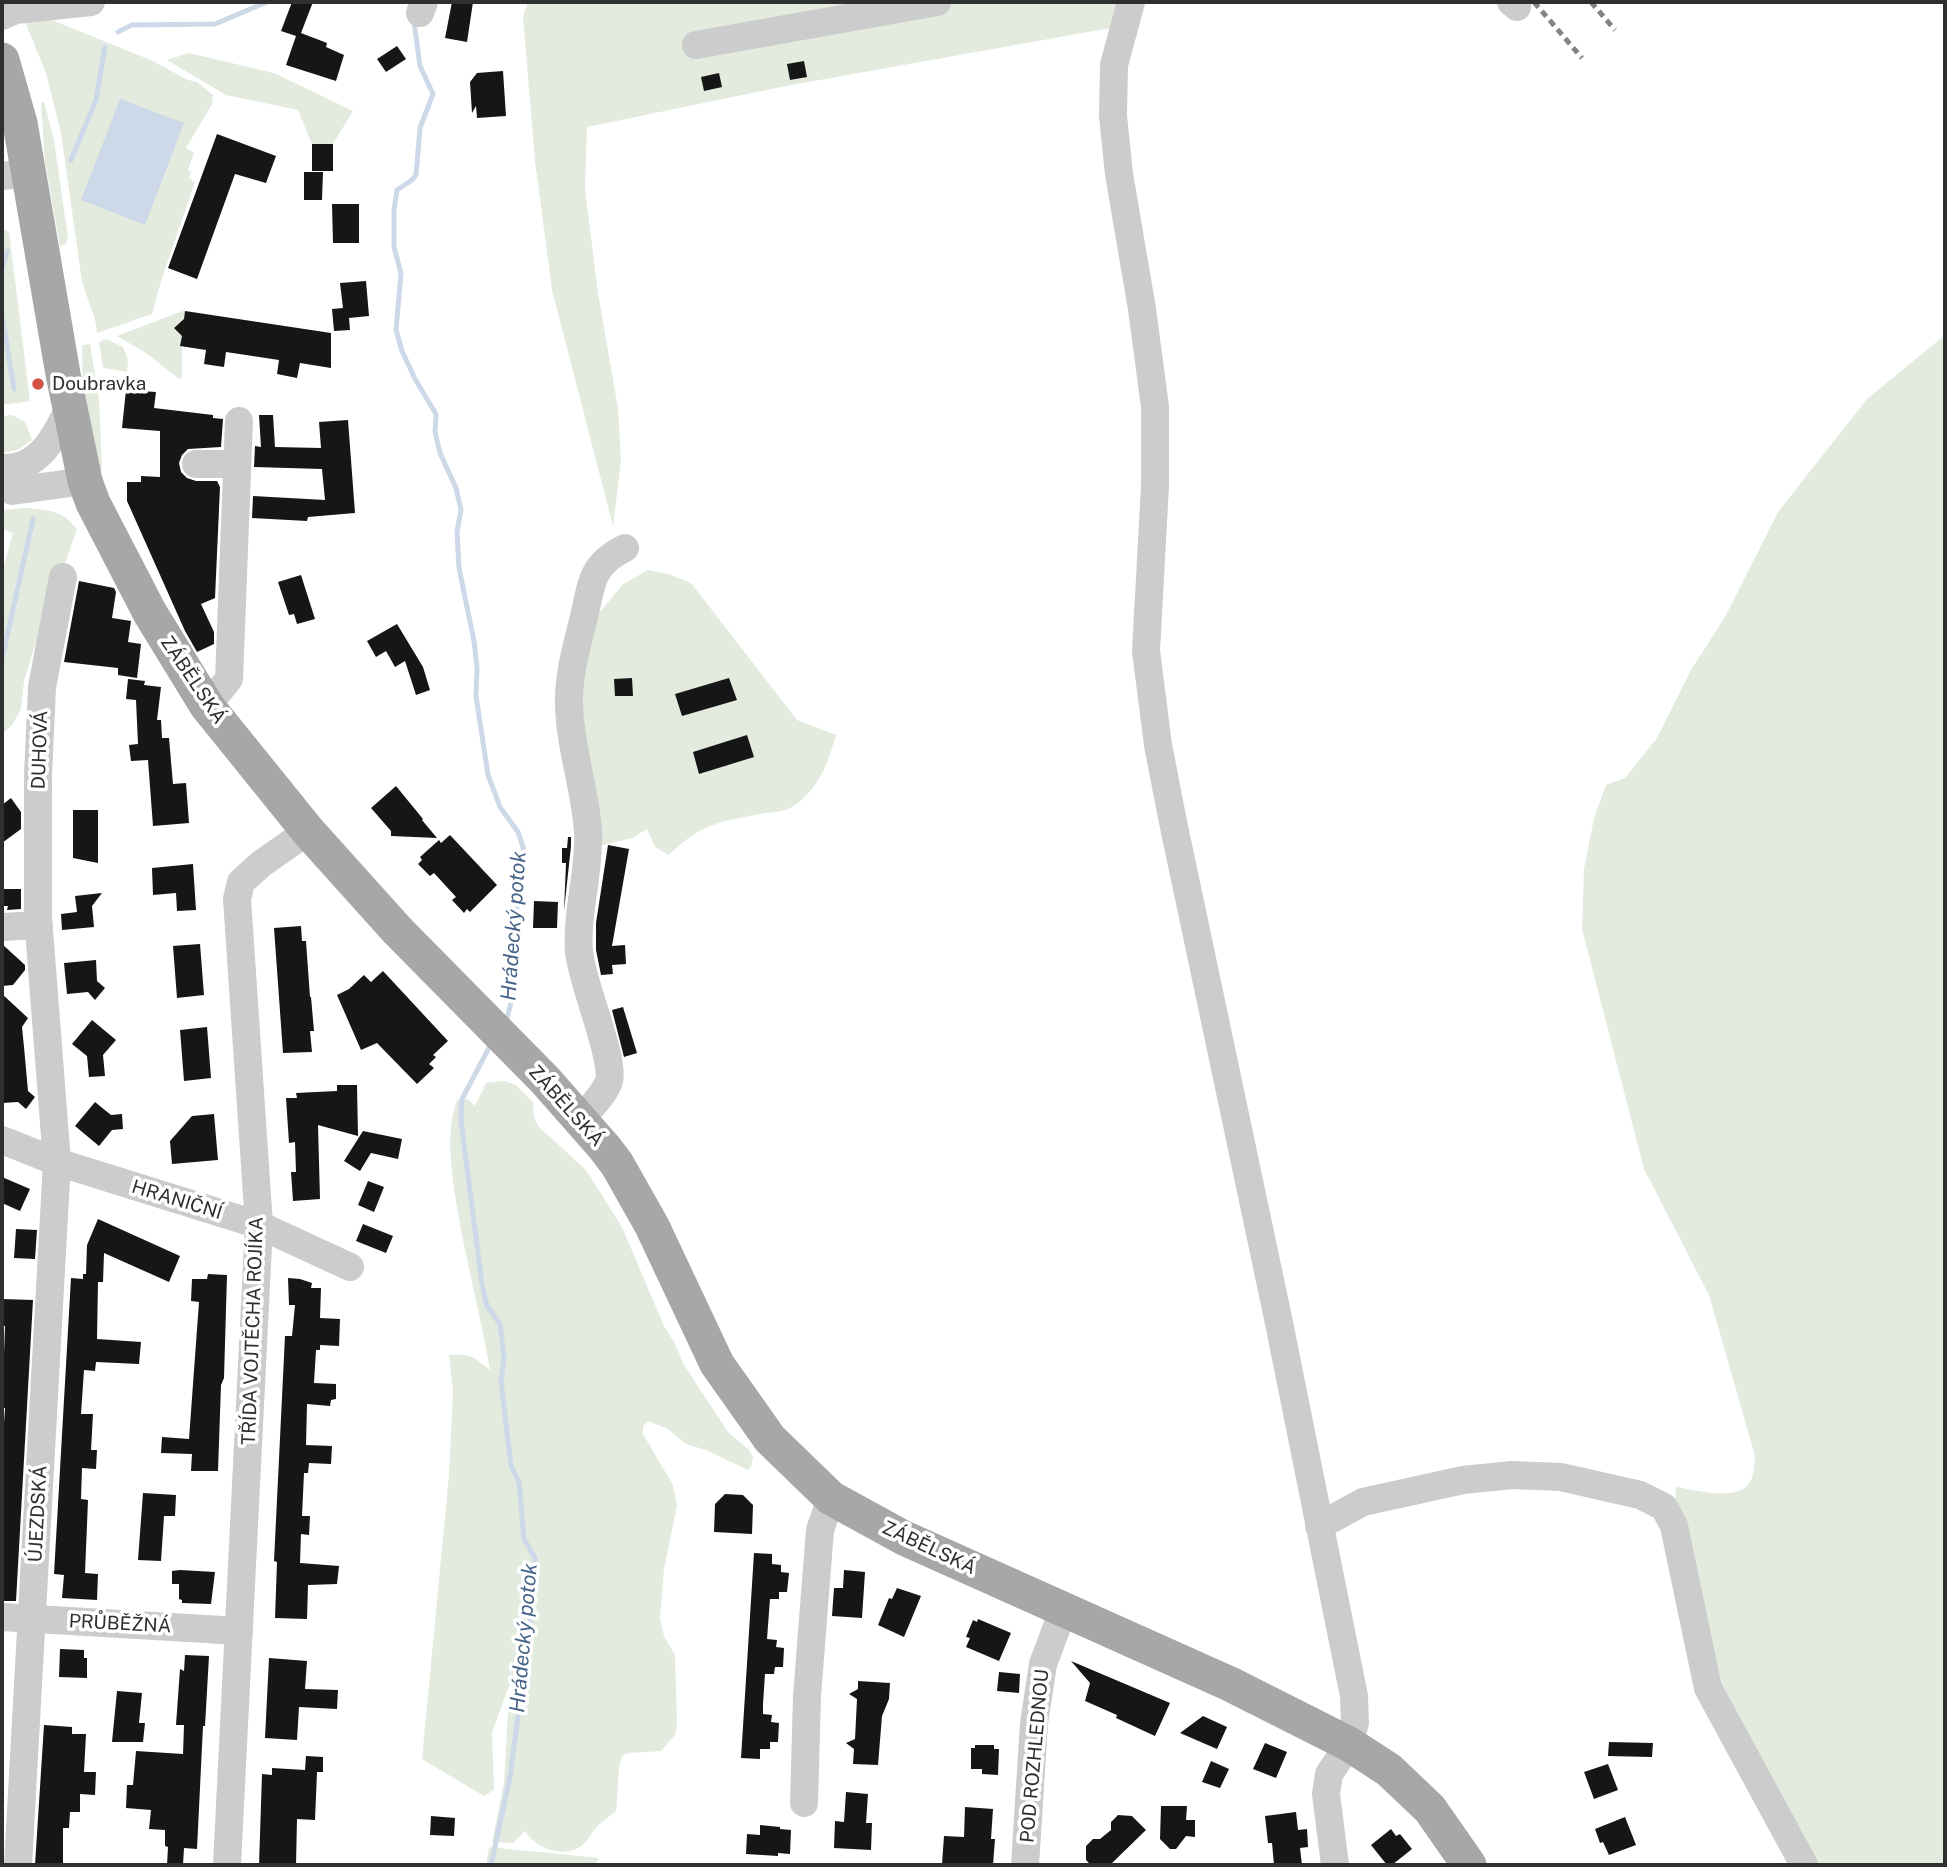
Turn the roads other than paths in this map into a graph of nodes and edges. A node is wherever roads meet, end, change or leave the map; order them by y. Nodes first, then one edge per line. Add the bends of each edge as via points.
1 (91, 2) edge
2 (937, 2) edge
3 (1130, 2) edge
4 (2, 16) edge
5 (696, 46) dead end
6 (2, 60) edge
7 (16, 175) edge
8 (69, 408) junction
9 (239, 421) dead end
10 (196, 464) dead end
11 (237, 464) junction
12 (7, 480) edge
13 (85, 481) junction
14 (625, 548) dead end
15 (64, 577) dead end
16 (207, 705) junction
17 (308, 831) junction
18 (40, 925) junction
19 (2, 927) edge
20 (581, 1119) junction
21 (2, 1140) edge
22 (57, 1162) junction
23 (259, 1225) junction
24 (350, 1267) dead end
25 (831, 1498) junction
26 (1319, 1526) junction
27 (1064, 1608) junction
28 (2, 1617) edge
29 (32, 1619) junction
30 (239, 1631) junction
31 (1349, 1744) junction
32 (804, 1803) dead end
33 (19, 1865) edge
34 (227, 1865) edge
35 (1025, 1865) edge
36 (1335, 1865) edge
37 (1469, 1865) edge
38 (1804, 1865) edge

1 - 4 street via 15,10
2 - 5 street
3 - 26 street via 1114,65 1113,116 1155,407 1146,651 1150,691
6 - 7 main road, ZÁBĚLSKÁ via 20,123
7 - 8 main road, ZÁBĚLSKÁ
8 - 12 street via 44,452 12,468
8 - 13 main road, ZÁBĚLSKÁ
9 - 11 street
10 - 11 street
11 - 16 street via 229,679
12 - 13 street
13 - 16 main road, ZÁBĚLSKÁ via 150,613
14 - 20 street via 596,570 571,674 572,736 588,833 579,954 610,1066 609,1081
15 - 18 street, DUHOVÁ via 42,687
16 - 17 main road, ZÁBĚLSKÁ
17 - 20 main road, ZÁBĚLSKÁ via 397,930
17 - 23 street, TŘÍDA VOJTĚCHA ROJÍKA via 241,882 237,899
18 - 19 street
18 - 22 street, DUHOVÁ
20 - 25 main road, ZÁBĚLSKÁ via 617,1164 652,1226 724,1374 770,1439
21 - 22 street, HRANIČNÍ
22 - 23 street, HRANIČNÍ
22 - 29 street, ÚJEZDSKÁ
23 - 24 street, HRANIČNÍ
23 - 30 street, TŘÍDA VOJTĚCHA ROJÍKA
25 - 27 main road, ZÁBĚLSKÁ via 904,1538
25 - 32 street via 820,1530
26 - 31 street via 1354,1696 1356,1723
26 - 38 street via 1363,1502 1463,1480 1512,1475 1561,1477 1640,1495 1664,1507 1674,1526 1708,1688
27 - 31 main road, ZÁBĚLSKÁ
27 - 35 street, POD ROZHLEDNOU via 1043,1664 1034,1723
28 - 29 street, PRŮBĚŽNÁ
29 - 30 street, PRŮBĚŽNÁ
29 - 33 street, ÚJEZDSKÁ
30 - 34 street, TŘÍDA VOJTĚCHA ROJÍKA
31 - 36 street via 1329,1774 1326,1794
31 - 37 main road, ZÁBĚLSKÁ via 1390,1770 1430,1809

